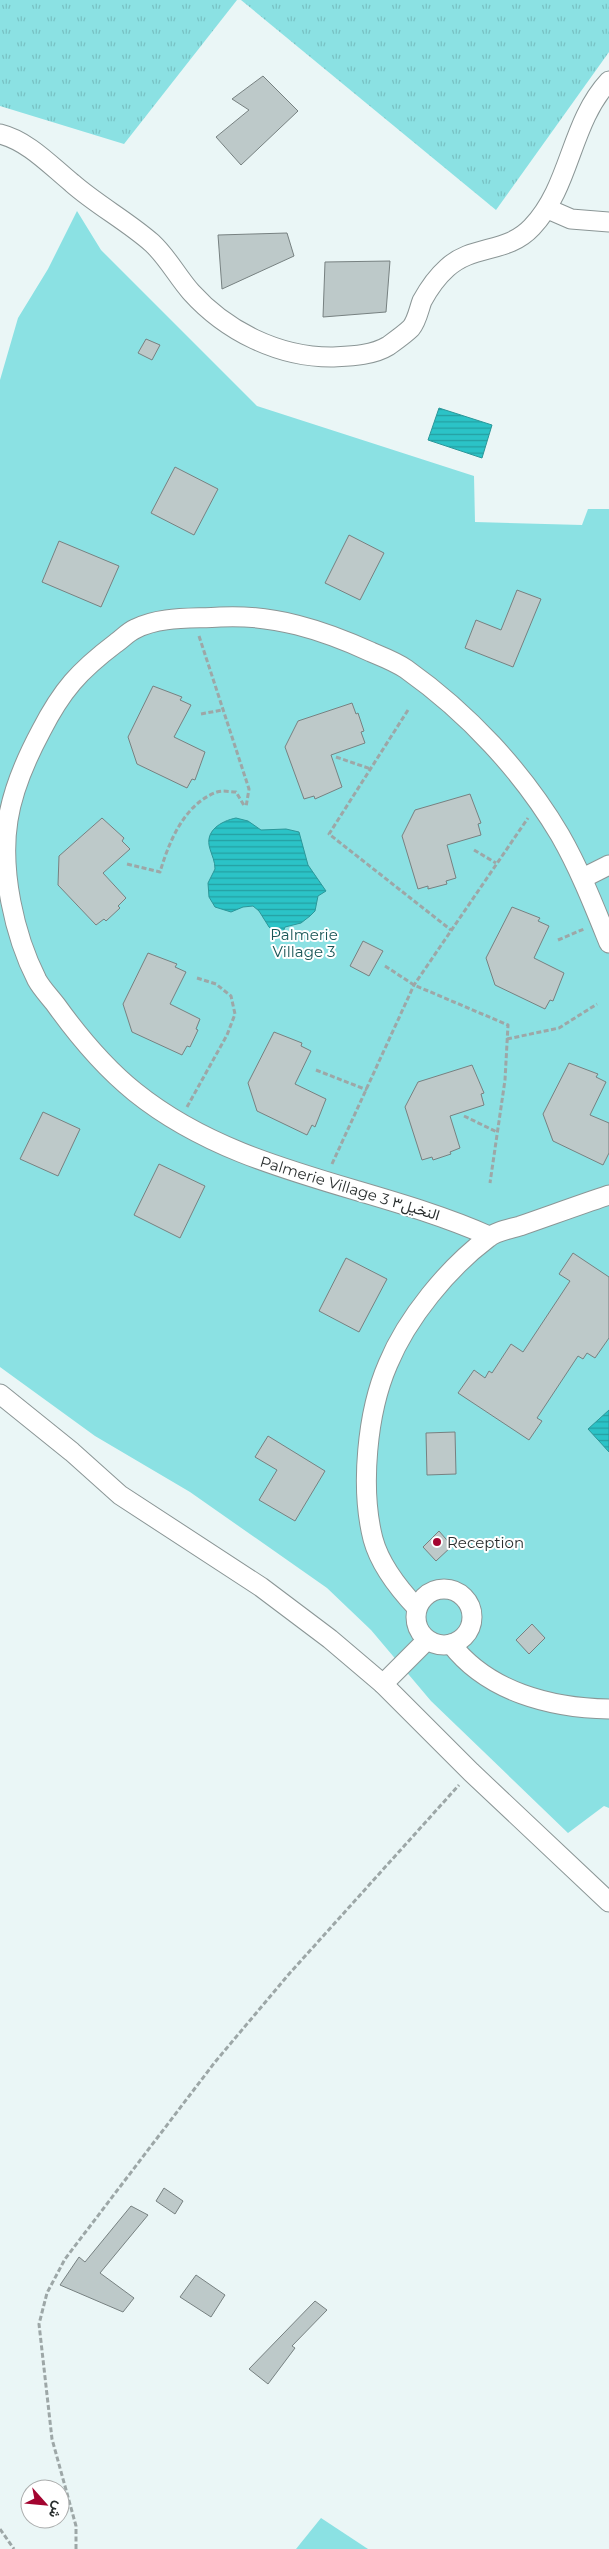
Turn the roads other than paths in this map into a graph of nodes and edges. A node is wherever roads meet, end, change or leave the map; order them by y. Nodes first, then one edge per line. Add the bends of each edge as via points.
1 (609, 81) edge
2 (0, 134) edge
3 (548, 209) junction
4 (609, 222) edge
5 (609, 865) edge
6 (584, 878) junction
7 (609, 943) edge
8 (609, 1195) edge
9 (489, 1236) junction
10 (0, 1394) edge
11 (417, 1608) junction
12 (427, 1640) junction
13 (451, 1644) junction
14 (383, 1684) junction
15 (609, 1708) edge
16 (609, 1902) edge

1 - 3 street via 597,94 583,119
2 - 3 street via 34,152 153,244 210,312 239,332 274,348 317,357 352,356 386,347 412,327 423,299 446,269 461,257 506,246 530,230
3 - 4 street via 570,219
5 - 6 street
6 - 7 street, Palmerie Village 3 النخيل٣
6 - 9 street, Palmerie Village 3 النخيل٣ via 559,833 517,772 459,711 403,666 340,638 291,623 247,615 171,618 135,629 72,679 24,762 8,820 6,877 12,908 38,980 85,1046 133,1090 178,1124 268,1163 293,1173 427,1210
8 - 9 street
9 - 11 street via 416,1312 387,1365 370,1424 365,1488 373,1539 387,1570
10 - 14 street via 120,1495 261,1587
11 - 12 street via 418,1626
11 - 13 street via 428,1595 444,1589 464,1598 471,1614 468,1631
12 - 13 street via 438,1645
12 - 14 street
13 - 15 street via 463,1660 524,1696 576,1708
14 - 16 street

